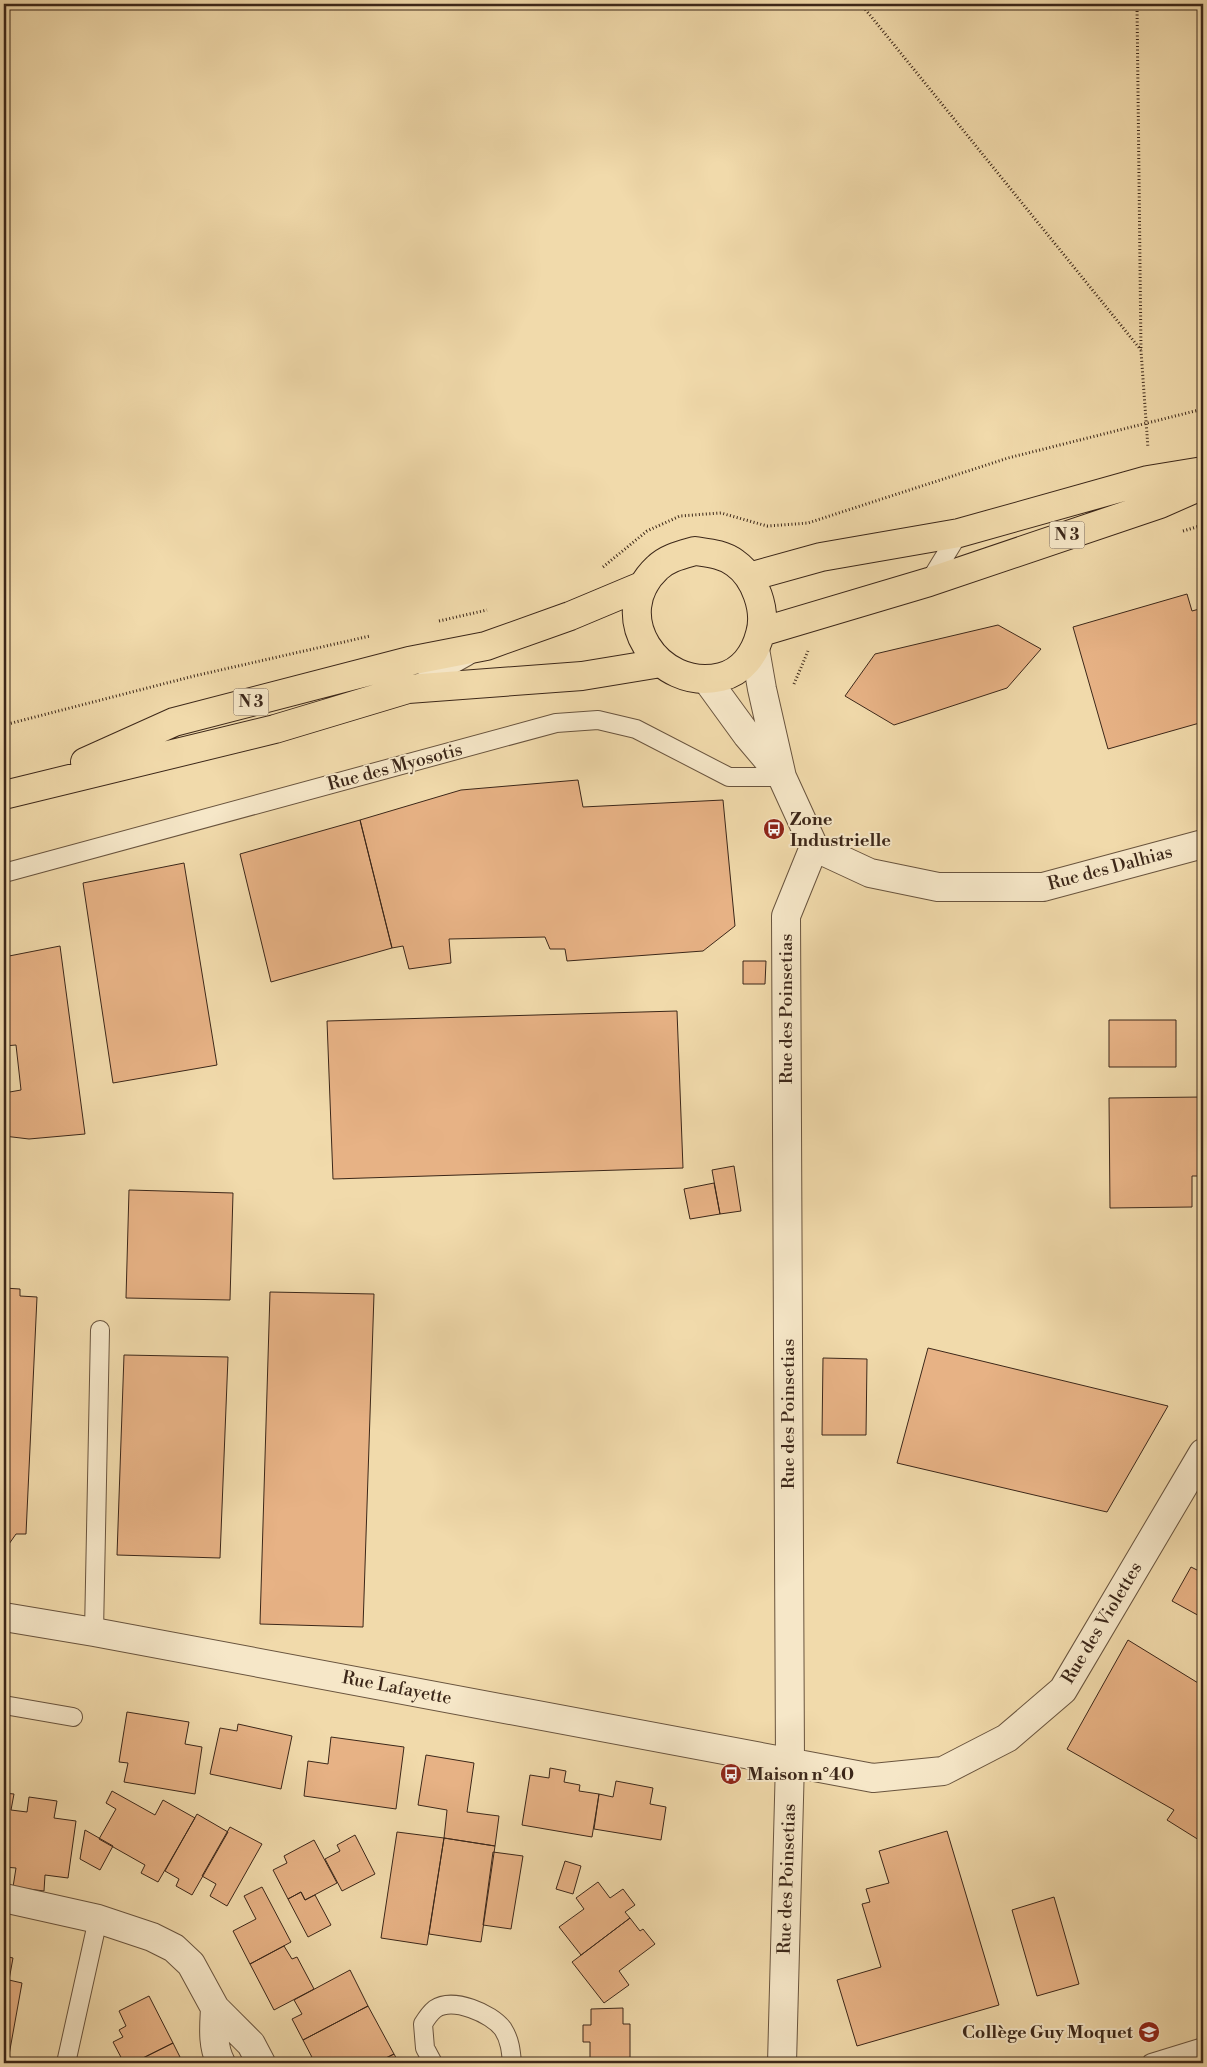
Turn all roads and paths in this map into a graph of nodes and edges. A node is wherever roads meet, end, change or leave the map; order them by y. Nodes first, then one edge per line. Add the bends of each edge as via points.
1 (861, 4) edge
2 (1137, 4) edge
3 (1141, 351) junction
4 (1203, 409) edge
5 (1147, 422) junction
6 (1203, 471) edge
7 (1148, 480) junction
8 (1203, 485) edge
9 (959, 533) junction
10 (596, 573) dead end
11 (749, 577) junction
12 (930, 582) junction
13 (644, 585) junction
14 (493, 609) dead end
15 (435, 622) dead end
16 (377, 635) dead end
17 (758, 640) junction
18 (486, 646) junction
19 (814, 646) dead end
20 (661, 663) junction
21 (707, 680) junction
22 (408, 689) junction
23 (793, 692) dead end
24 (4, 725) edge
25 (782, 777) junction
26 (15, 792) edge
27 (1203, 844) edge
28 (814, 847) junction
29 (4, 873) edge
30 (100, 1330) dead end
31 (1203, 1453) edge
32 (4, 1617) edge
33 (94, 1632) junction
34 (4, 1705) edge
35 (73, 1717) dead end
36 (790, 1762) junction
37 (4, 1898) edge
38 (98, 1919) junction
39 (216, 2008) junction
40 (1203, 2047) edge
41 (66, 2063) edge
42 (221, 2063) edge
43 (261, 2063) edge
44 (433, 2063) edge
45 (512, 2063) edge
46 (782, 2063) edge
47 (1151, 2063) edge

1 - 3 path
2 - 3 path
3 - 5 path
4 - 5 path
5 - 7 path
5 - 10 path via 1008,458 808,523 767,526 722,513 680,516 647,531
6 - 7 main road, N 3
7 - 9 main road, N 3
8 - 12 main road, N 3 via 1160,504
9 - 11 main road, N 3 via 821,557
9 - 12 lane
11 - 13 main road, N 3 via 734,562 715,554 695,551 674,557 656,568
11 - 17 main road, N 3 via 761,604
12 - 17 main road, N 3
13 - 18 main road, N 3
13 - 20 main road, N 3 via 638,601 637,618 641,635
14 - 15 path
16 - 24 path via 194,676
17 - 21 main road, N 3 via 744,664 728,675
17 - 25 street via 762,689
18 - 22 lane, N 3
18 - 26 main road, N 3 via 409,661 174,722
19 - 23 path via 807,652 793,684
20 - 21 main road, N 3 via 675,673
20 - 22 main road, N 3 via 582,676
21 - 25 street
22 - 26 main road, N 3 via 275,729
25 - 28 street
25 - 29 lane, Rue des Myosotis via 729,777 636,729 598,720 556,723
27 - 28 street, Rue des Dalhias via 1043,887 938,887 870,873
28 - 36 street, Rue des Poinsetias via 786,916
30 - 33 lane
31 - 36 street, Rue des Violettes via 1063,1690 1007,1738 943,1771 873,1778
32 - 33 street, Rue Lafayette
33 - 36 street, Rue Lafayette
34 - 35 lane
36 - 46 street, Rue des Poinsetias
37 - 38 street
38 - 39 street via 174,1948 191,1964
38 - 41 lane
39 - 42 street via 214,2035
39 - 43 street via 251,2044
40 - 47 lane
44 - 45 lane via 425,2048 422,2024 436,2008 458,2005 484,2014 502,2028 511,2045

